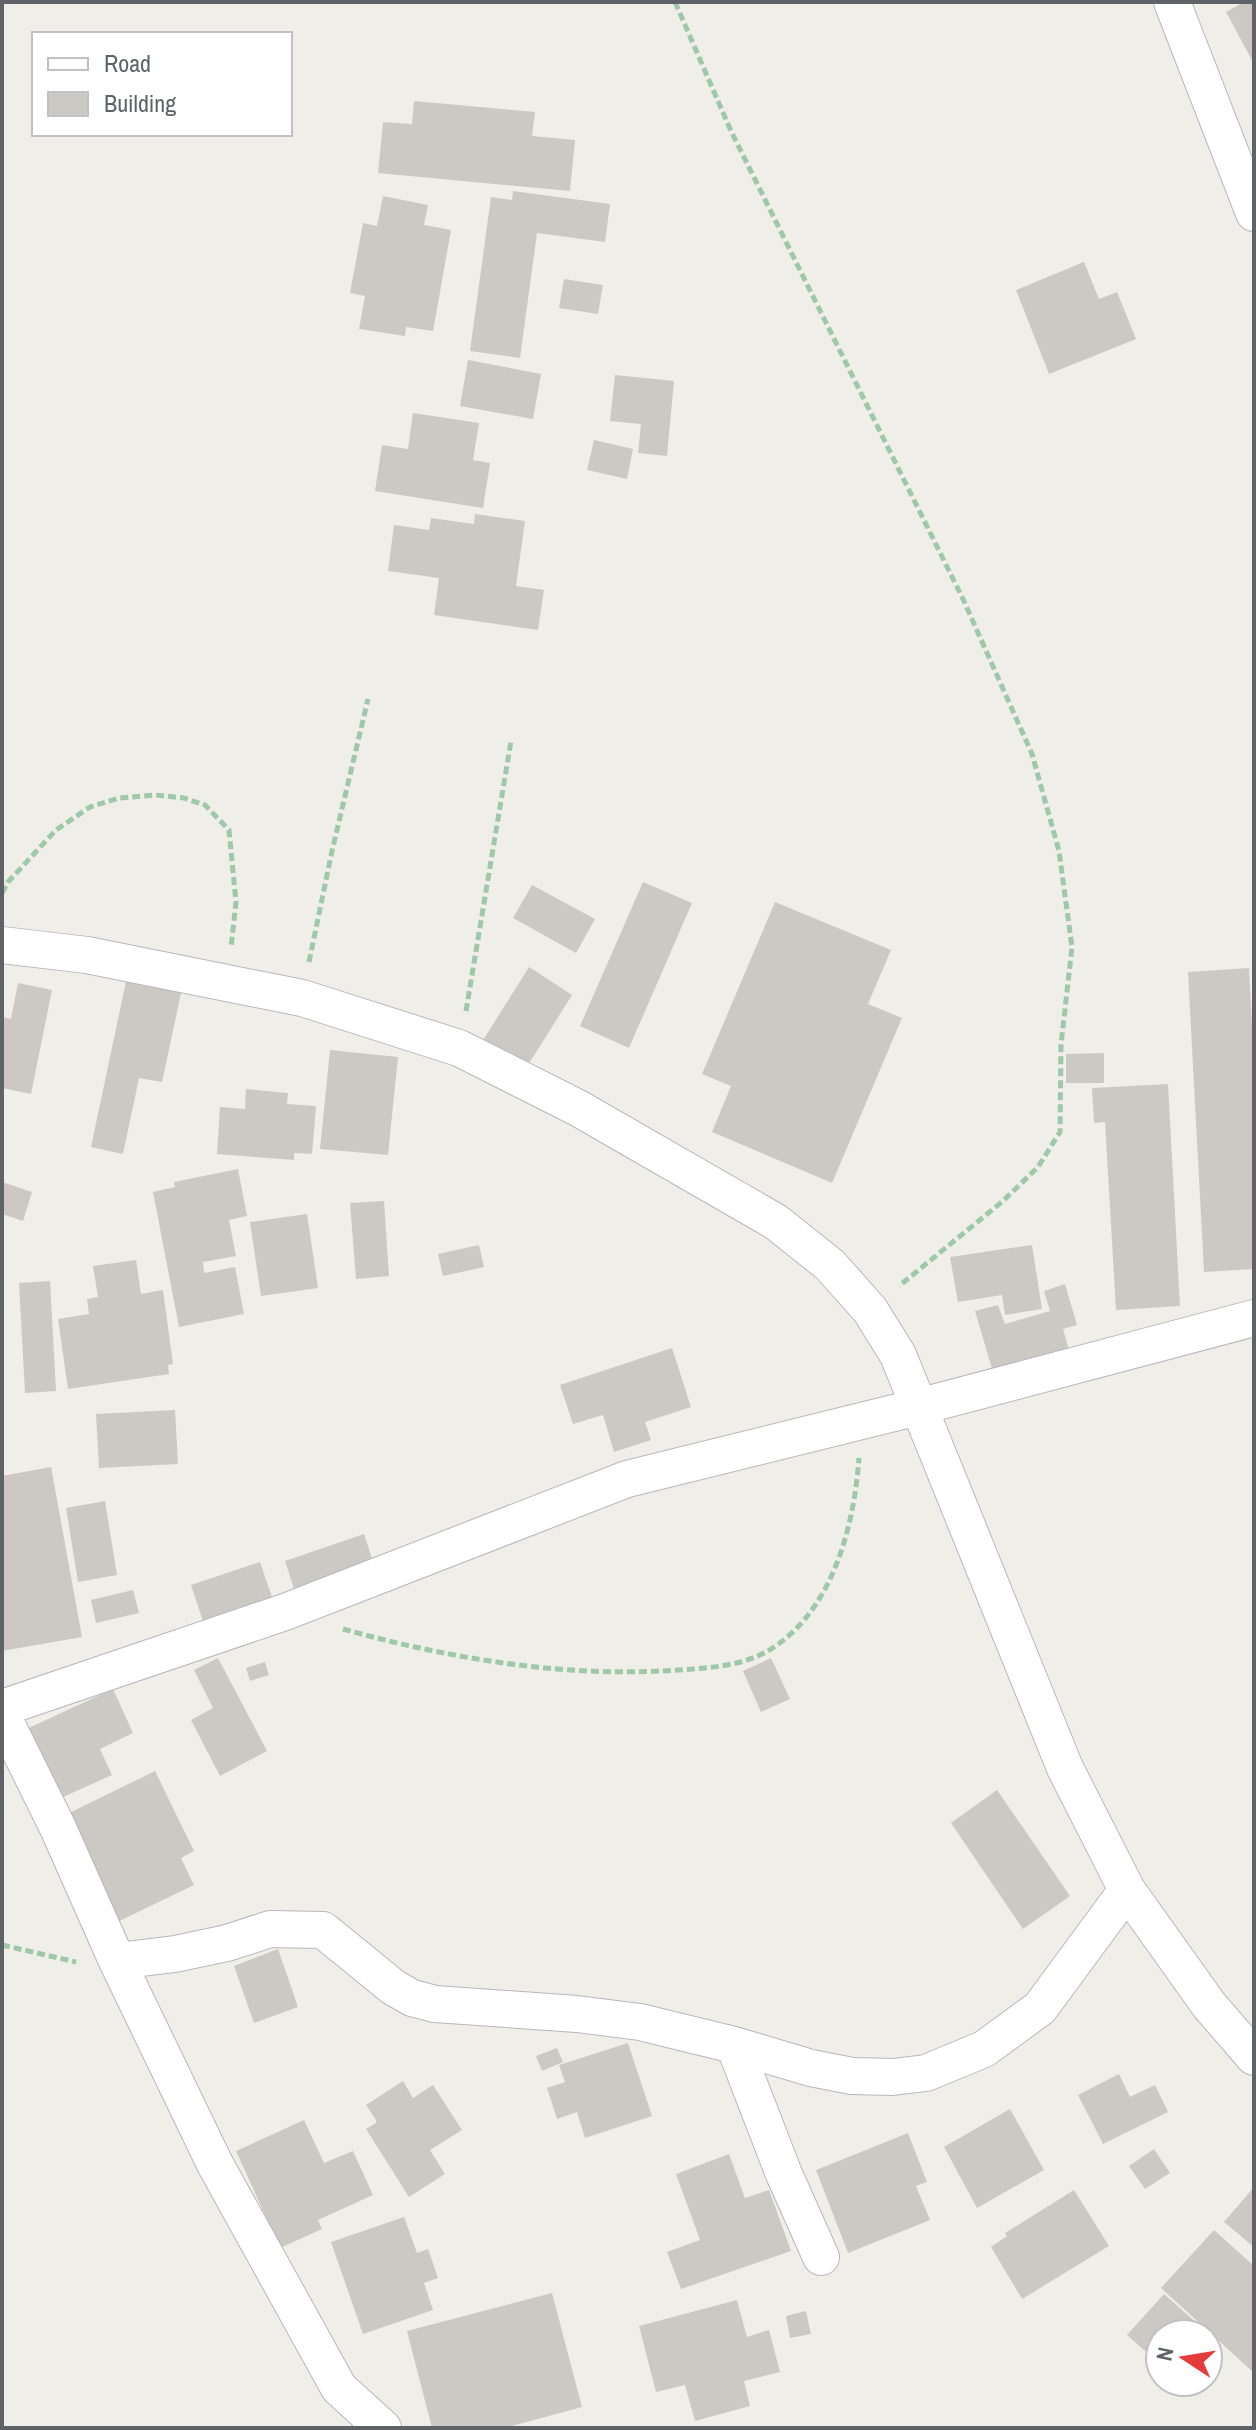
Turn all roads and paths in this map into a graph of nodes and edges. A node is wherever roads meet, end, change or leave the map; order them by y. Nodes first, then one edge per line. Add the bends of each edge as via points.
1 (675, 2) edge
2 (1172, 2) edge
3 (1254, 213) edge
4 (368, 699) dead end
5 (511, 741) dead end
6 (2, 893) edge
7 (2, 945) edge
8 (226, 983) junction
9 (302, 998) junction
10 (459, 1048) junction
11 (870, 1310) junction
12 (1254, 1318) edge
13 (918, 1407) junction
14 (862, 1421) junction
15 (342, 1629) dead end
16 (2, 1708) edge
17 (2, 1715) edge
18 (1127, 1890) junction
19 (2, 1945) edge
20 (117, 1961) junction
21 (734, 2045) junction
22 (1254, 2057) edge
23 (821, 2257) dead end
24 (383, 2428) edge

1 - 11 path via 731,131 963,599 1032,754 1059,851 1072,947 1061,1045 1060,1132 1038,1167 1003,1201
2 - 3 street
4 - 9 path
5 - 10 path
6 - 8 path via 56,830 90,807 155,795 205,805 229,830 236,902
7 - 8 street via 87,955
8 - 9 street
9 - 10 street
10 - 11 street via 578,1108 776,1222 830,1265
11 - 13 street via 898,1355
12 - 13 street
13 - 14 street
13 - 18 street via 1065,1768
14 - 15 path via 858,1478 831,1579 802,1623 750,1660 645,1673 569,1670 401,1646
14 - 16 street via 627,1479 285,1612
17 - 20 street
18 - 21 street via 1040,2008 984,2049 926,2073 852,2076
18 - 22 street via 1209,2005
19 - 20 path via 77,1963
20 - 21 street via 175,1954 270,1929 323,1930 412,1998 640,2022
20 - 24 street via 215,2164 339,2388
21 - 23 street

